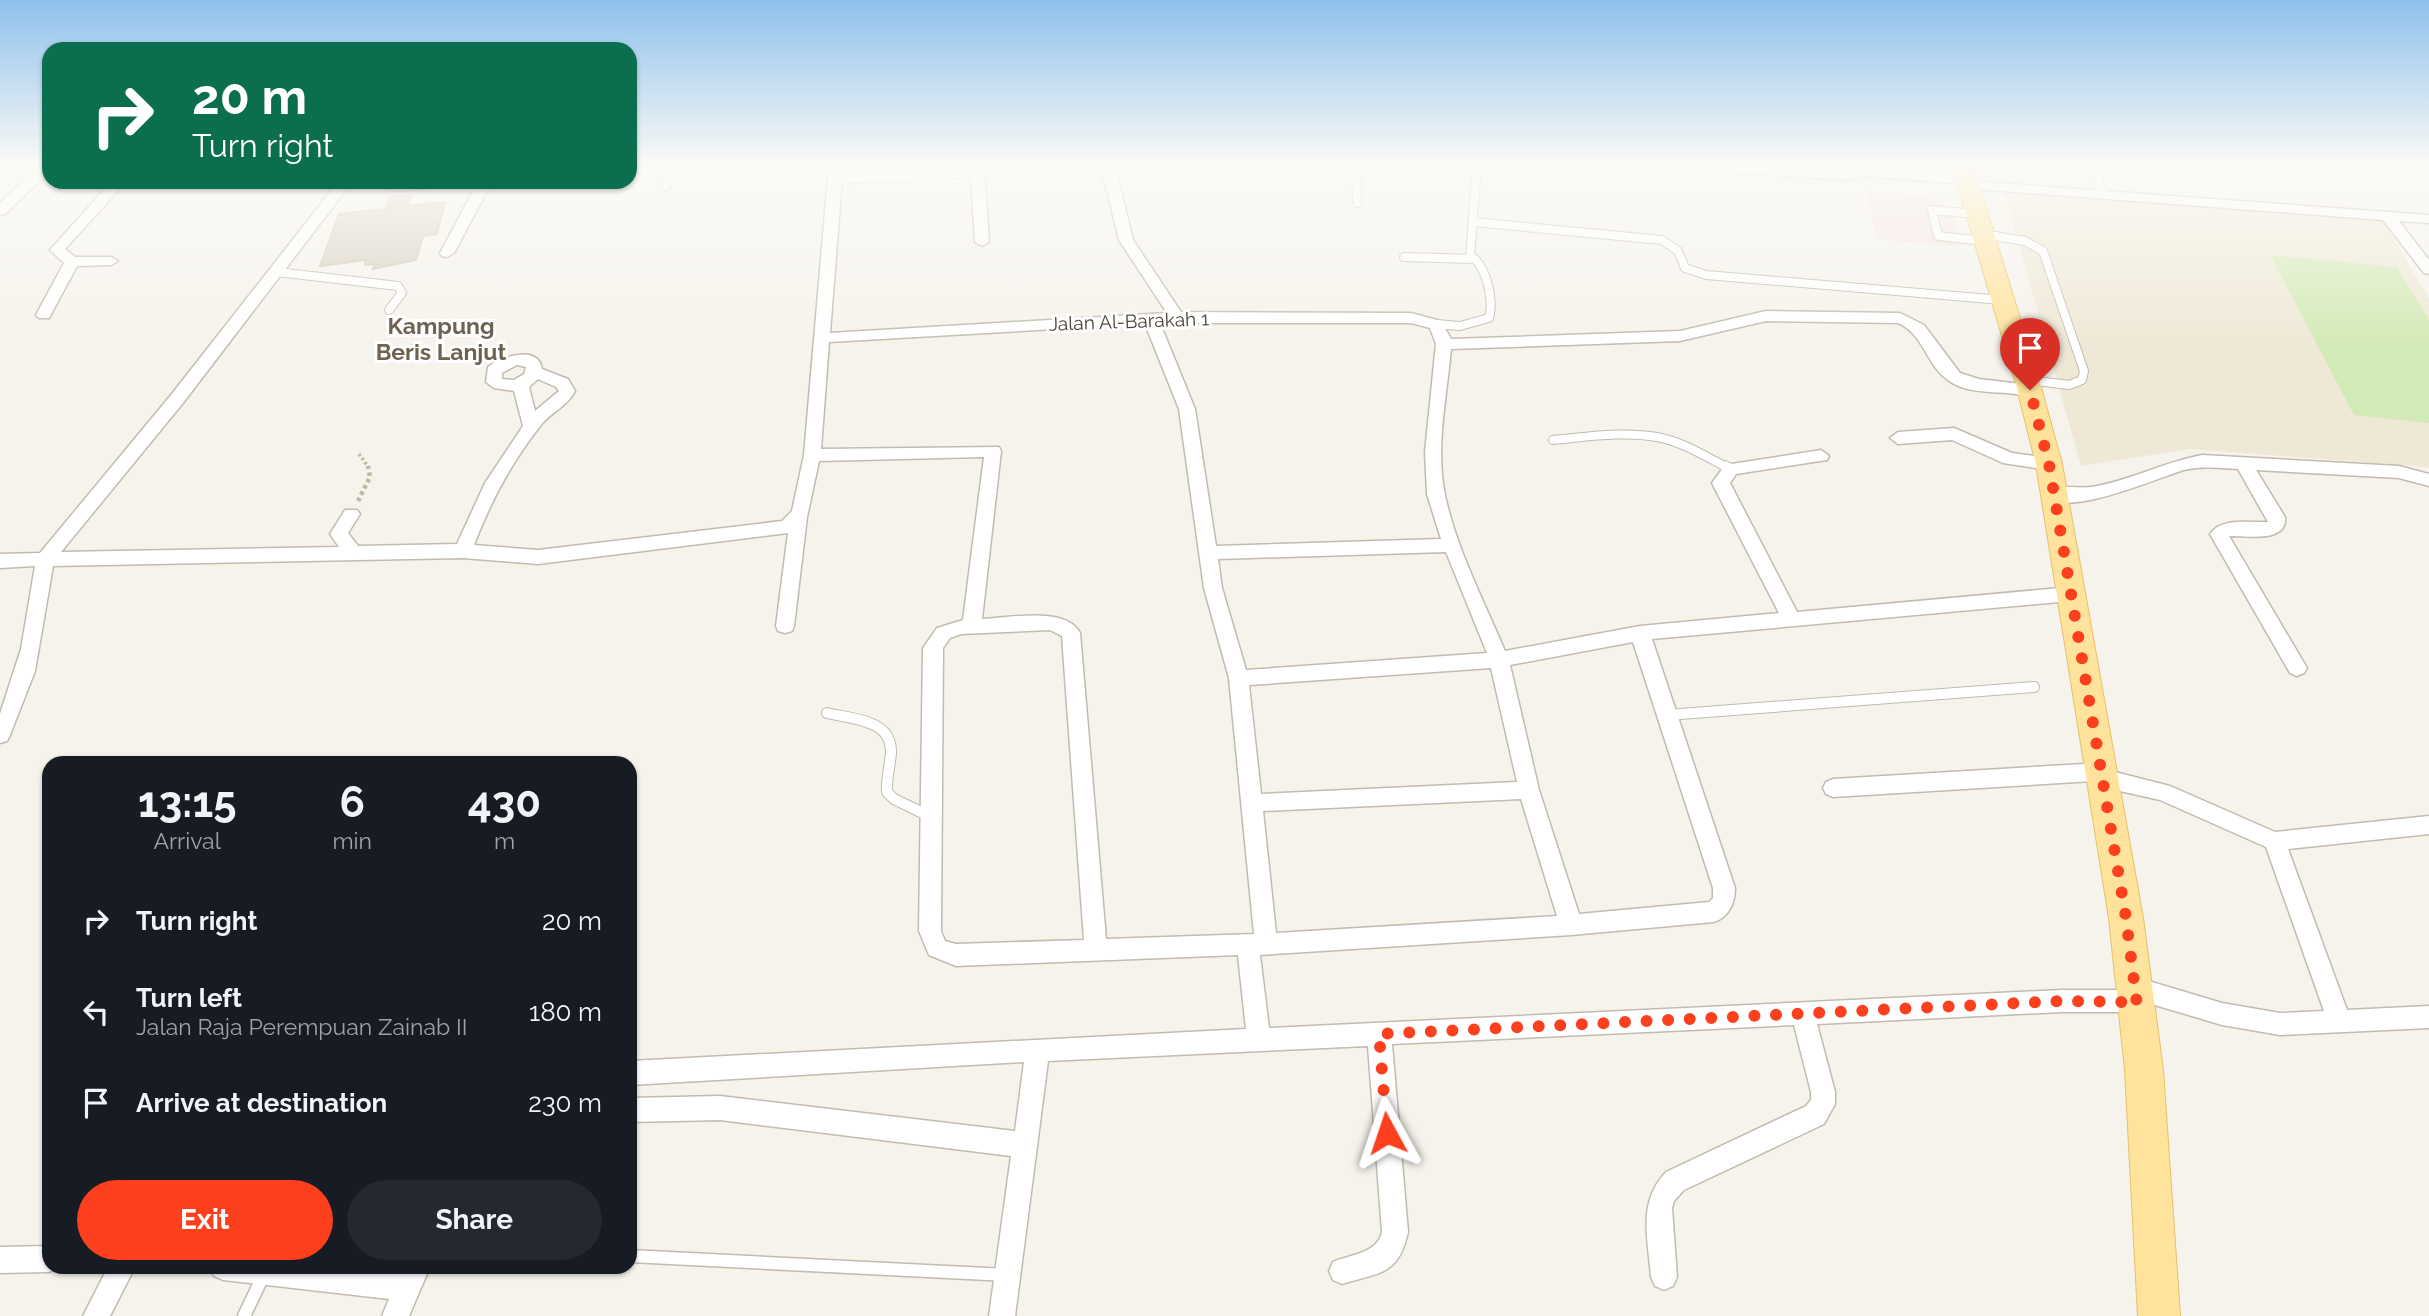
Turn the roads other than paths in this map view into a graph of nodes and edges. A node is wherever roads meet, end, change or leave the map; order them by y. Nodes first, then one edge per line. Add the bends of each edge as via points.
1 (76, 227) edge
2 (311, 227) edge
3 (461, 227) edge
4 (830, 227) edge
5 (981, 227) edge
6 (1123, 227) edge
7 (1473, 227) edge
8 (1530, 227) edge
9 (1936, 227) edge
10 (1947, 227) edge
11 (1981, 227) edge
12 (2007, 227) edge
13 (2396, 227) edge
14 (982, 242) dead end
15 (447, 253) dead end
16 (1404, 257) dead end
17 (1470, 257) junction
18 (111, 261) dead end
19 (72, 262) junction
20 (2429, 270) edge
21 (277, 272) junction
22 (2003, 300) junction
23 (389, 310) dead end
24 (44, 315) dead end
25 (1177, 317) junction
26 (1151, 319) junction
27 (1436, 324) junction
28 (821, 338) junction
29 (1444, 344) junction
30 (535, 372) junction
31 (520, 384) junction
32 (2028, 385) junction
33 (531, 426) junction
34 (1898, 438) dead end
35 (1552, 440) dead end
36 (812, 455) junction
37 (1821, 456) dead end
38 (2242, 462) junction
39 (1731, 469) junction
40 (2051, 479) junction
41 (2429, 480) edge
42 (351, 514) road end
43 (799, 518) junction
44 (1452, 545) junction
45 (463, 551) junction
46 (353, 553) junction
47 (1207, 553) junction
48 (46, 559) junction
49 (0, 561) edge
50 (2071, 594) junction
51 (1792, 620) junction
52 (785, 626) dead end
53 (972, 626) junction
54 (1640, 633) junction
55 (1499, 660) junction
56 (2297, 668) dead end
57 (1239, 678) junction
58 (2034, 687) dead end
59 (827, 713) dead end
60 (1667, 715) junction
61 (0, 735) edge
62 (2102, 775) junction
63 (1833, 788) dead end
64 (1530, 790) junction
65 (1251, 803) junction
66 (931, 817) junction
67 (2429, 825) edge
68 (2274, 841) junction
69 (1571, 925) junction
70 (1257, 944) junction
71 (1096, 950) junction
72 (2136, 997) junction
73 (1803, 1014) junction
74 (2429, 1017) edge
75 (2339, 1021) junction
76 (1379, 1034) junction
77 (1259, 1040) junction
78 (1038, 1050) junction
79 (637, 1073) edge
80 (637, 1110) edge
81 (1025, 1145) junction
82 (637, 1256) edge
83 (42, 1259) edge
84 (0, 1260) edge
85 (1342, 1271) dead end
86 (118, 1274) edge
87 (264, 1274) edge
88 (324, 1274) edge
89 (1008, 1275) junction
90 (412, 1277) edge
91 (1664, 1277) dead end
92 (96, 1316) edge
93 (244, 1316) edge
94 (395, 1316) edge
95 (1002, 1316) edge
96 (2160, 1316) edge

1 - 19 street via 57,247
2 - 21 street
3 - 15 street
4 - 28 street
5 - 14 street
6 - 25 street via 1126,240
7 - 17 lane
8 - 22 lane via 1662,240 1678,251 1685,268 1706,275
9 - 10 lane via 1938,236
11 - 22 main road
12 - 32 lane via 2043,251 2084,371 2082,380 2069,385
13 - 20 street
16 - 17 lane
17 - 27 lane via 1482,266 1492,308 1489,318 1460,326
18 - 19 street
19 - 24 street
21 - 23 lane via 398,286 402,293
21 - 48 street
22 - 32 main road
25 - 26 street, Jalan Al-Barakah 1
25 - 27 street, Jalan Al-Barakah 1 via 1411,318
26 - 28 street, Jalan Al-Barakah 1
26 - 47 street via 1187,409
27 - 29 street
28 - 36 street
29 - 32 street via 1680,336 1766,316 1900,318 1918,326 1955,378
29 - 44 street via 1433,452 1436,494
30 - 31 street
30 - 31 street via 534,365 522,359 503,364 492,374 497,384
30 - 33 street via 562,383 567,391
31 - 33 street
32 - 40 main road
33 - 45 street via 479,507
34 - 40 street via 1954,434
35 - 39 lane via 1634,434 1658,437
36 - 43 street
36 - 53 street via 993,451
37 - 39 street
38 - 40 street via 2192,463 2066,496
38 - 41 street via 2399,472
38 - 56 street via 2277,525 2219,534
39 - 51 street via 1723,478 1723,489
40 - 50 main road
42 - 46 street via 339,534
43 - 45 street via 778,529 538,557
43 - 52 street
44 - 47 street
44 - 55 street
45 - 46 street
46 - 48 street
47 - 57 street
48 - 49 street
48 - 61 street via 35,637 17,702
50 - 51 street
50 - 62 main road
51 - 54 street
53 - 66 street via 947,630 933,648
53 - 71 street via 1050,623 1071,633
54 - 55 street
54 - 60 street
55 - 57 street
55 - 64 street
57 - 65 street
58 - 60 lane
59 - 66 lane via 876,725 886,733 890,742 887,792
60 - 69 street via 1724,888 1721,906 1705,914
62 - 63 street
62 - 68 street via 2162,792
62 - 72 main road
64 - 65 street
64 - 69 street
65 - 70 street
66 - 71 street via 930,931 937,948 956,955
67 - 68 street
68 - 75 street
69 - 70 street
70 - 71 street
70 - 77 street
72 - 73 street via 2124,1002
72 - 75 street via 2280,1024
72 - 96 main road
73 - 76 street
73 - 91 street via 1823,1104 1815,1115 1675,1181 1663,1194 1659,1208
74 - 75 street
76 - 77 street
76 - 85 street via 1395,1232 1391,1250 1378,1260
77 - 78 street
78 - 79 street
78 - 81 street
80 - 81 street via 720,1108
81 - 89 street
82 - 89 lane
83 - 84 street
86 - 92 street
87 - 93 lane
88 - 90 street
89 - 95 street
90 - 94 street

